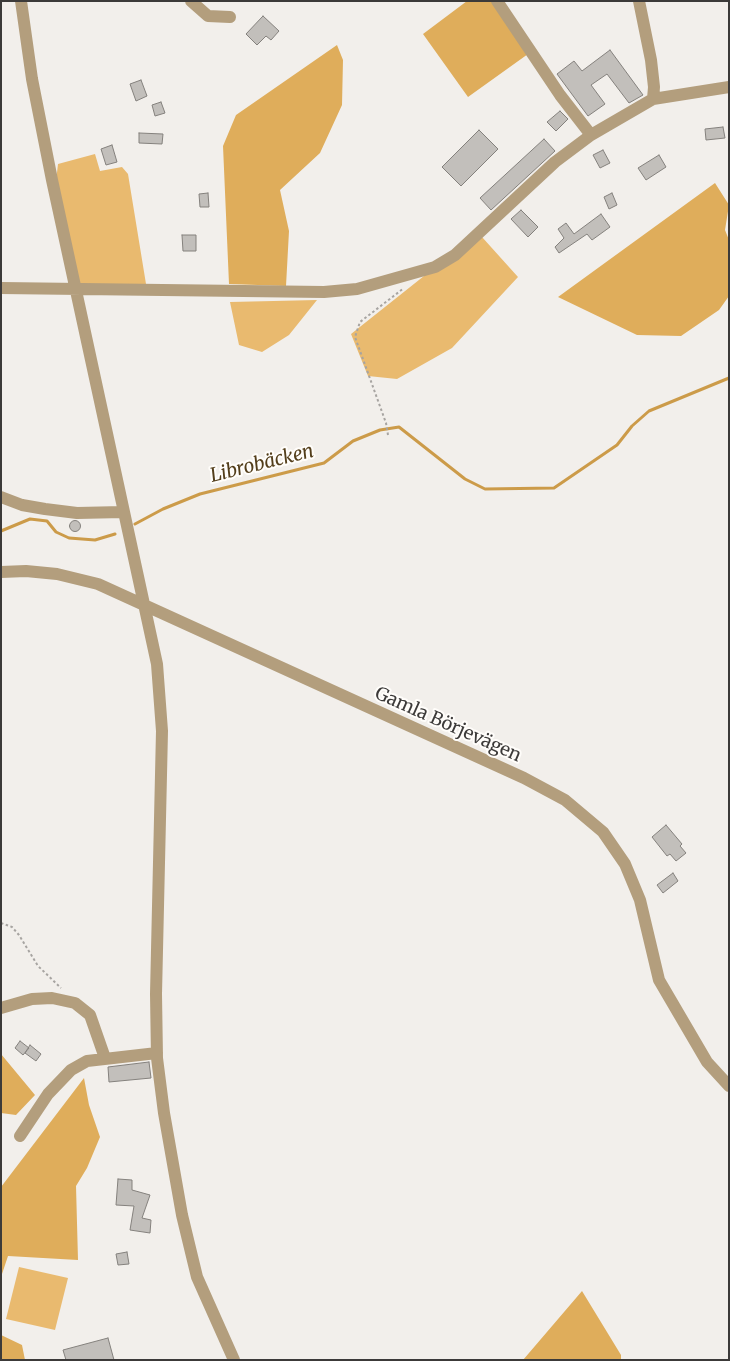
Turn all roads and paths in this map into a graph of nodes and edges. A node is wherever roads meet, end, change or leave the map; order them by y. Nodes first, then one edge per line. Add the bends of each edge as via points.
1 (21, 1) edge
2 (191, 1) edge
3 (497, 1) edge
4 (639, 1) edge
5 (230, 18) dead end
6 (729, 87) edge
7 (653, 99) junction
8 (591, 135) junction
9 (412, 283) dead end
10 (77, 287) junction
11 (1, 288) edge
12 (388, 435) dead end
13 (1, 497) edge
14 (123, 512) junction
15 (1, 572) edge
16 (143, 606) junction
17 (1, 923) edge
18 (75, 1003) junction
19 (1, 1008) edge
20 (157, 1053) junction
21 (105, 1058) junction
22 (729, 1086) edge
23 (20, 1136) dead end
24 (234, 1360) edge

1 - 10 street via 32,79
2 - 5 street via 208,16
3 - 8 street
4 - 7 street via 651,60
6 - 7 street
7 - 8 street
8 - 10 street via 555,162 454,255 435,267 390,281 324,292
9 - 12 path via 360,322 355,337
10 - 11 street
10 - 14 street
13 - 14 street via 22,505 77,513
14 - 16 street
15 - 16 street, Gamla Börjevägen via 57,574 98,584
16 - 20 street via 157,664 162,731
16 - 22 street, Gamla Börjevägen via 524,778 586,815 615,848 632,880 640,900 659,980 706,1062
17 - 18 path via 12,927 38,966
18 - 19 street via 52,998 32,999
18 - 21 street via 90,1015
20 - 21 street
20 - 24 street via 167,1132 197,1278
21 - 23 street via 87,1061 71,1070 48,1094

